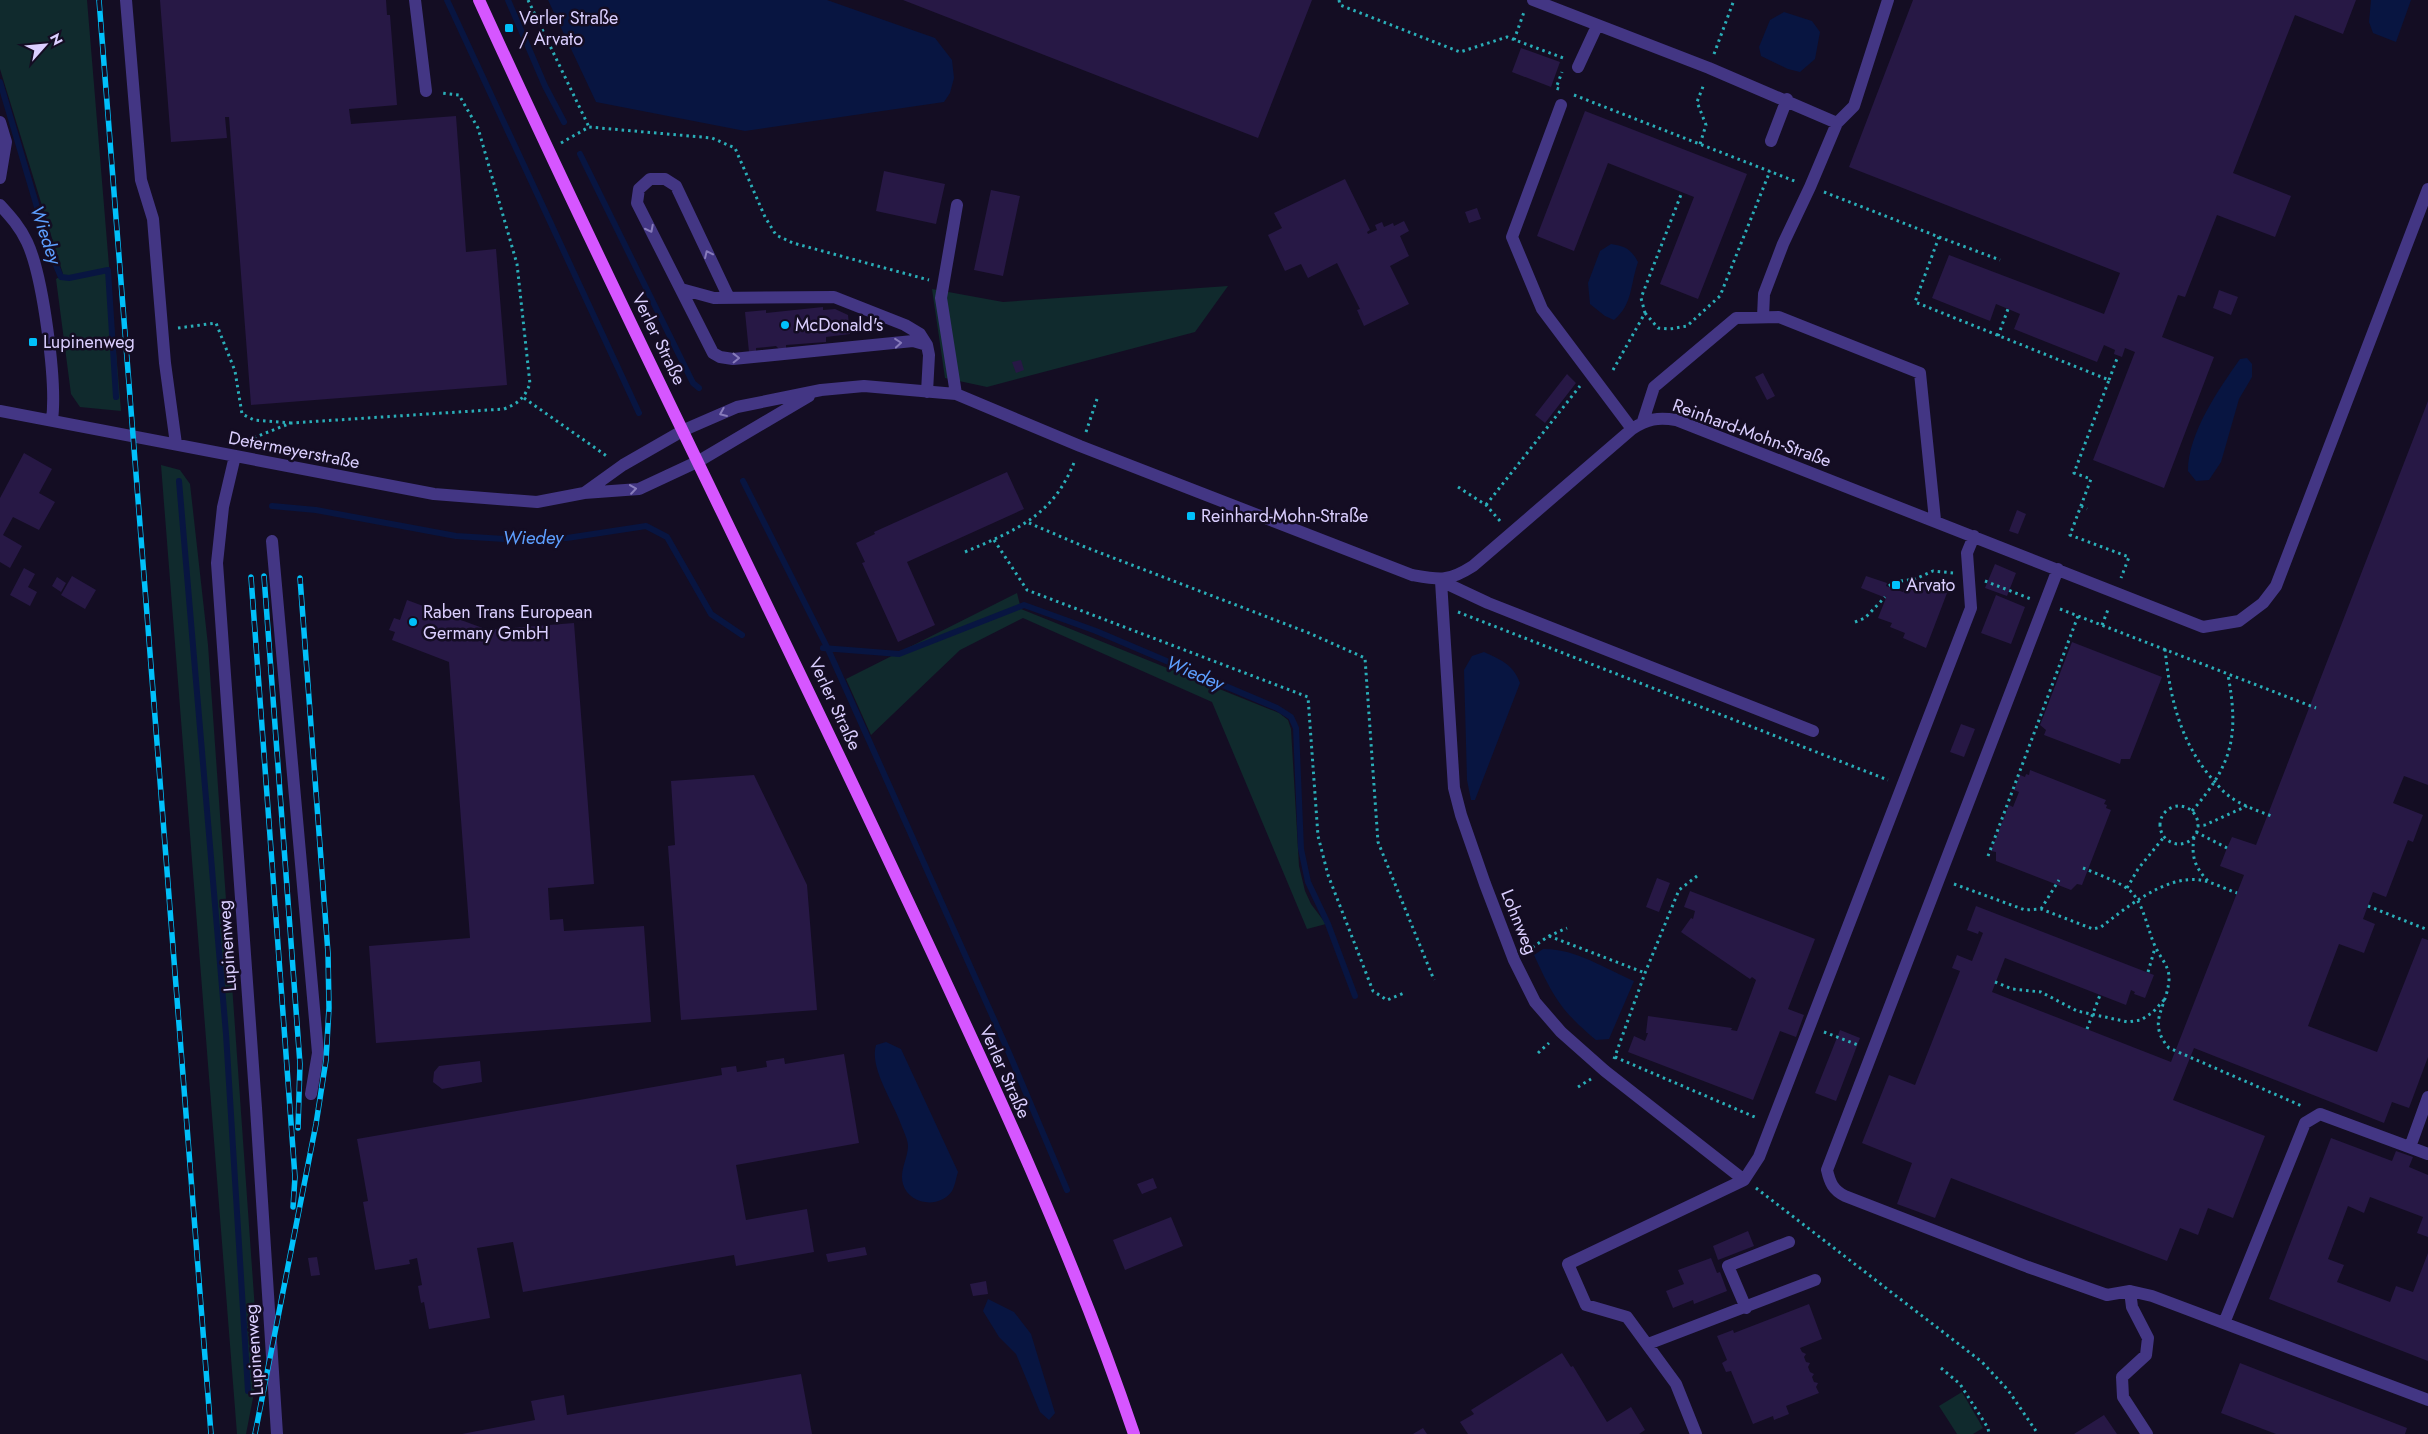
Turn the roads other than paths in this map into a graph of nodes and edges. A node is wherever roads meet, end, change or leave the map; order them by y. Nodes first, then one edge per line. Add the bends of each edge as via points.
1 (126, 0) edge
2 (415, 0) edge
3 (479, 0) edge
4 (1888, 0) edge
5 (1530, 4) edge
6 (1554, 4) edge
7 (1597, 26) junction
8 (1578, 67) dead end
9 (426, 92) road end
10 (1787, 99) junction
11 (1561, 105) dead end
12 (0, 122) edge
13 (1837, 123) junction
14 (1771, 141) dead end
15 (0, 178) edge
16 (2428, 189) edge
17 (0, 205) edge
18 (957, 205) dead end
19 (681, 289) junction
20 (729, 298) junction
21 (1762, 317) junction
22 (927, 345) junction
23 (821, 390) junction
24 (927, 392) junction
25 (956, 394) junction
26 (0, 411) edge
27 (52, 420) junction
28 (1643, 421) junction
29 (1632, 429) junction
30 (684, 430) junction
31 (176, 444) junction
32 (234, 456) junction
33 (699, 461) junction
34 (584, 493) junction
35 (1935, 520) junction
36 (1974, 536) junction
37 (272, 541) dead end
38 (2058, 569) junction
39 (1441, 581) junction
40 (1813, 731) dead end
41 (312, 1094) dead end
42 (2428, 1097) edge
43 (2410, 1148) junction
44 (2428, 1154) edge
45 (1744, 1180) junction
46 (1789, 1242) dead end
47 (1815, 1280) dead end
48 (2130, 1291) junction
49 (1746, 1308) junction
50 (2224, 1323) junction
51 (1648, 1344) junction
52 (2428, 1400) edge
53 (1694, 1433) edge
54 (277, 1434) edge
55 (1134, 1434) edge
56 (2147, 1434) edge

1 - 31 street via 141,180 153,219
2 - 9 street
3 - 30 main road, Verler Straße
4 - 13 street via 1854,106
5 - 6 street
6 - 7 street
7 - 8 street
7 - 10 street
10 - 13 street
10 - 14 street
11 - 29 street via 1512,237 1542,308
12 - 15 street via 6,142
13 - 21 street via 1764,294
16 - 38 street, Reinhard-Mohn-Straße via 2276,586 2263,603 2239,621 2203,627
17 - 27 street via 18,224 35,264 49,343
18 - 25 street via 941,298
19 - 20 street via 714,298
20 -> 19 street via 676,186 665,179 650,179 639,189 637,203
19 -> 22 street via 713,353 720,357 913,342
20 - 22 street via 834,297 905,325 920,334
21 - 28 street via 1736,318 1654,387
21 - 35 street via 1779,317 1920,373
22 - 24 street
23 - 24 street via 864,386
23 -> 30 street via 737,407
23 - 33 street
24 - 25 street
25 - 39 street via 1080,446 1412,575
26 - 27 street, Determeyerstraße
27 - 31 street, Determeyerstraße
28 - 29 street
28 - 35 street, Reinhard-Mohn-Straße via 1676,420
29 - 39 street via 1465,571
30 - 33 main road, Verler Straße
30 - 34 street, Determeyerstraße via 623,465
31 - 32 street, Determeyerstraße
32 - 34 street, Determeyerstraße via 434,494 537,502
32 - 54 street, Lupinenweg via 223,507 217,563
34 -> 33 street, Determeyerstraße via 638,489
33 - 55 main road, Verler Straße via 952,996 1048,1212
35 - 36 street, Reinhard-Mohn-Straße
36 - 38 street, Reinhard-Mohn-Straße
36 - 45 street via 1967,553 1971,608 1759,1157
37 - 41 street via 318,1052
38 - 48 street via 1827,1170 1836,1191 2107,1295
39 - 40 street via 1488,603
39 - 45 street, Lohnweg via 1454,788 1514,960 1535,1002 1561,1032 1605,1071
42 - 43 street
43 - 44 street
43 - 50 street via 2320,1114 2305,1123
45 - 51 street via 1568,1264 1586,1305 1627,1316
46 - 49 street via 1728,1266
47 - 49 street
48 - 50 street
48 - 56 street via 2132,1307 2148,1338 2146,1355 2122,1377 2123,1397
49 - 51 street
50 - 52 street
51 - 53 street via 1676,1384

